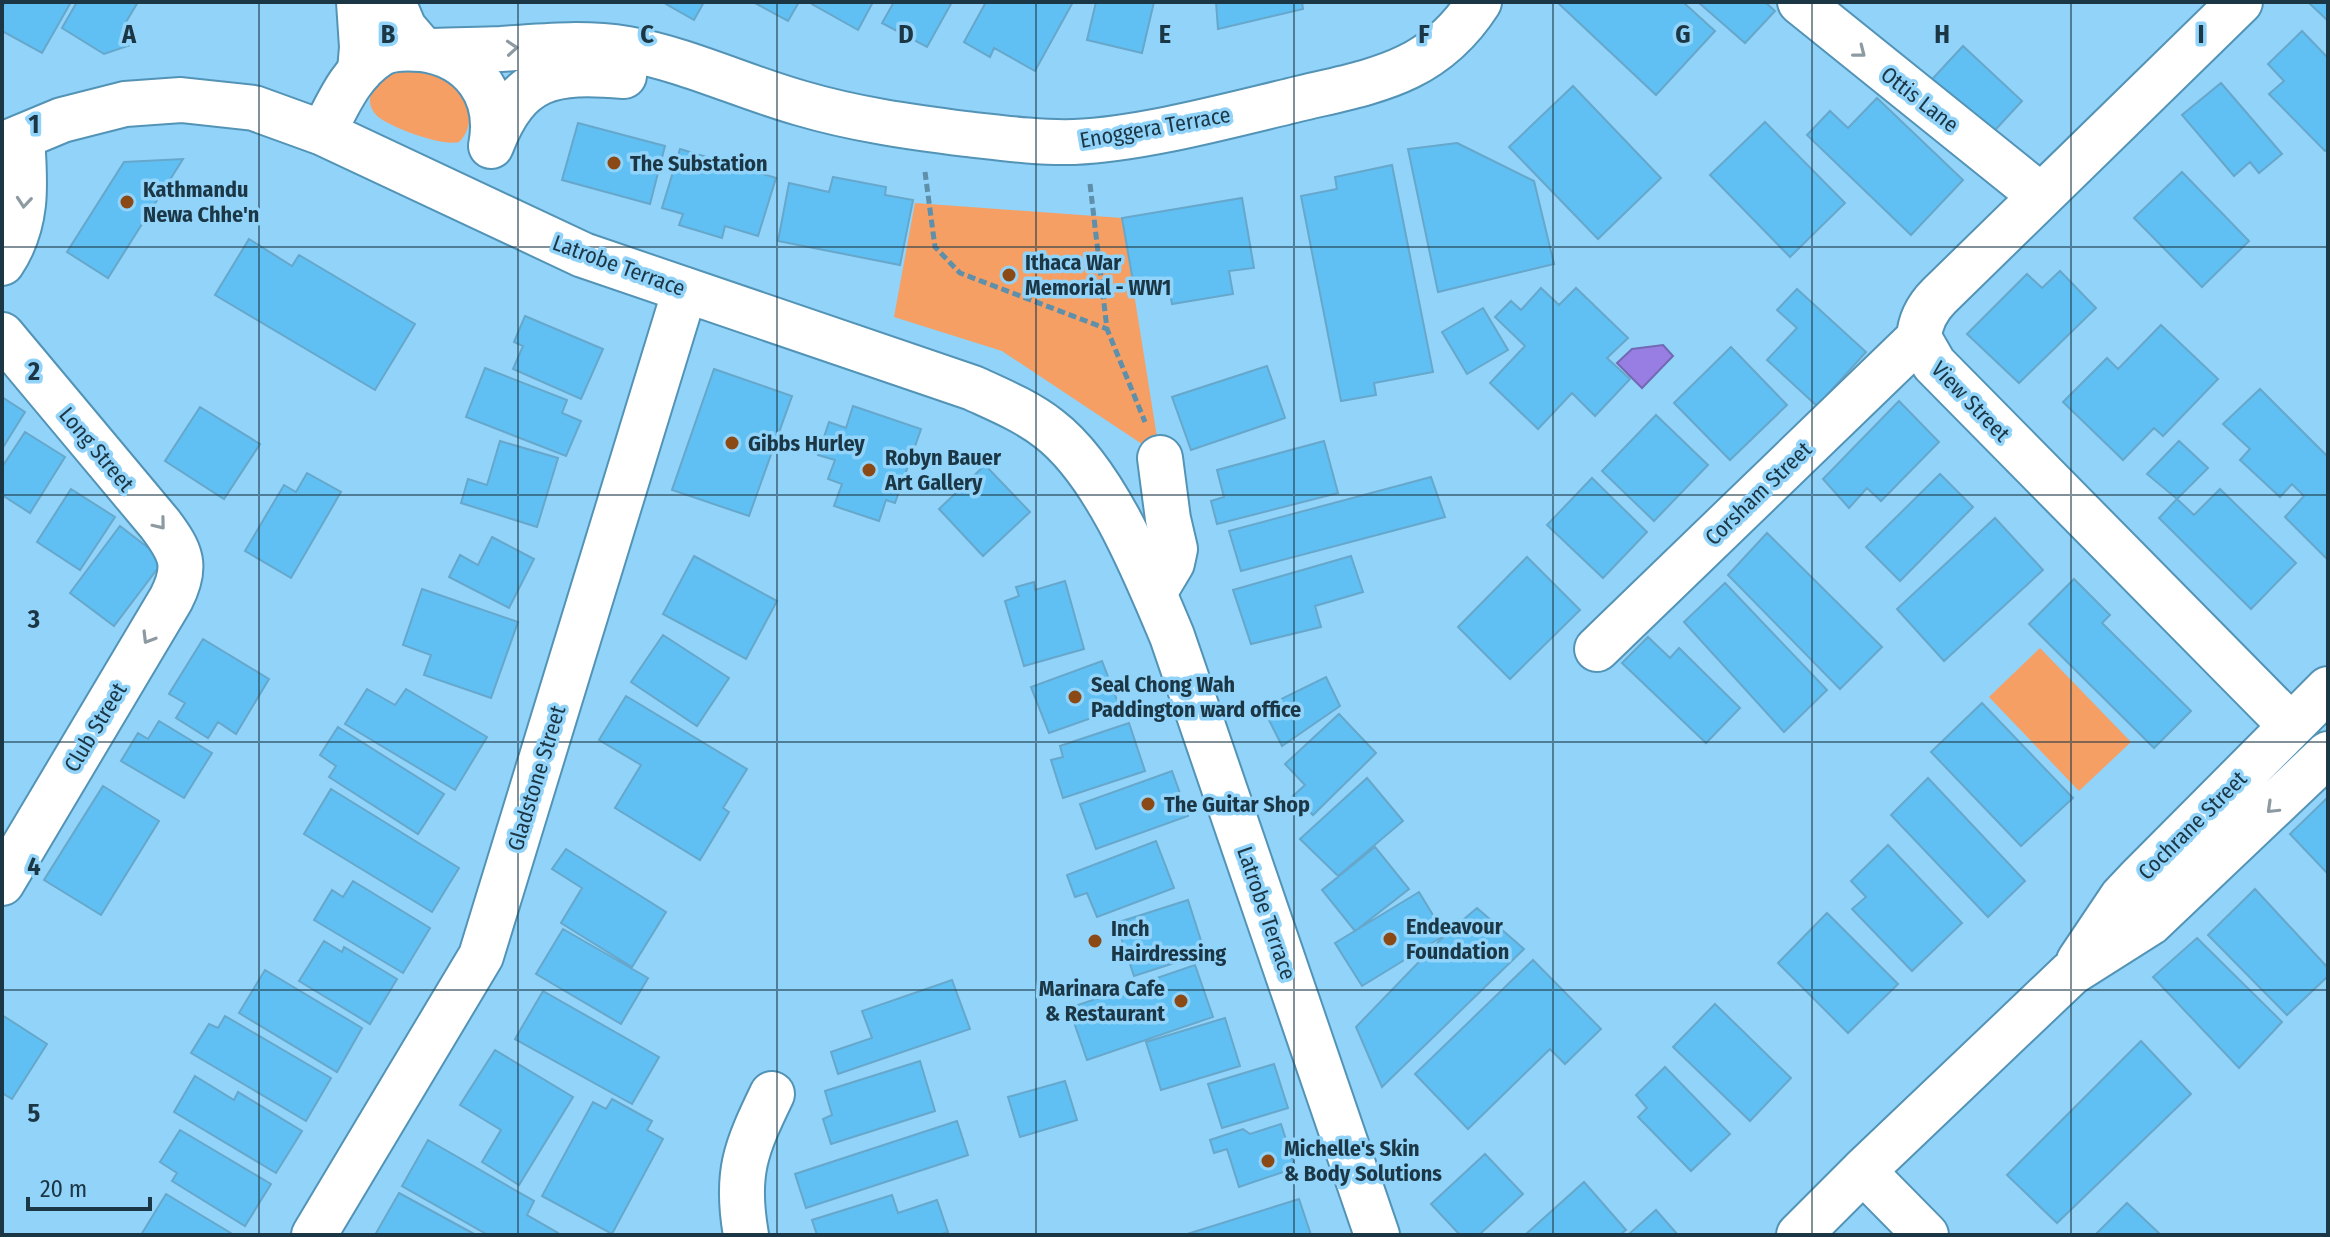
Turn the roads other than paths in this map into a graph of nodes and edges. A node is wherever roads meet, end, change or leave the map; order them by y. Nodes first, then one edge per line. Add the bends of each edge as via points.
1 (359, 2) edge
2 (393, 2) edge
3 (1479, 2) edge
4 (1800, 2) edge
5 (2240, 2) edge
6 (428, 50) junction
7 (360, 71) junction
8 (800, 103) junction
9 (323, 133) junction
10 (12, 141) edge
11 (491, 146) junction
12 (2041, 196) junction
13 (472, 203) junction
14 (2, 263) edge
15 (685, 290) junction
16 (2, 335) edge
17 (1919, 338) junction
18 (1160, 458) road end
19 (182, 568) joint
20 (1154, 593) junction
21 (1597, 649) dead end
22 (2328, 689) edge
23 (2291, 726) junction
24 (2328, 754) edge
25 (2, 883) edge
26 (2071, 973) junction
27 (772, 1094) dead end
28 (1863, 1171) junction
29 (314, 1235) edge
30 (746, 1235) edge
31 (1377, 1235) edge
32 (1799, 1235) edge
33 (1926, 1235) edge

1 - 7 street
2 - 6 street via 400,22
3 - 8 street, Enoggera Terrace via 1447,41 1404,71 1129,135 1075,142 1020,140 919,128
4 -> 12 street, Ottis Lane
5 - 12 street, View Street
6 - 7 street, Enoggera Terrace via 387,51
6 -> 8 street, Enoggera Terrace via 625,48
6 - 11 street, Enoggera Terrace via 464,64 482,85 493,120
7 - 9 street, Enoggera Terrace
8 - 11 street, Enoggera Terrace via 629,77 565,76 541,82 513,102
9 - 10 street, Latrobe Terrace via 254,108 171,100 102,109
9 - 13 street, Latrobe Terrace
10 -> 14 street via 24,213
11 - 13 street, Enoggera Terrace
12 - 17 street, View Street via 1930,305
13 - 15 street, Latrobe Terrace via 583,255
15 - 20 street, Latrobe Terrace via 973,388 1032,417 1084,467 1127,535
15 - 29 street, Gladstone Street via 481,956
16 -> 19 street, Long Street via 174,542
17 - 21 street, Corsham Street
17 - 23 street, View Street via 1934,364
18 - 20 street via 1175,549
19 -> 25 street, Club Street via 179,585
20 - 31 street, Latrobe Terrace
22 - 23 street, Cochrane Street
23 - 26 street, Cochrane Street via 2122,897
24 -> 26 street, Cochrane Street via 2150,923
26 - 28 street, Cochrane Street
27 - 30 street via 743,1164
28 - 32 street, Cochrane Street
28 - 33 street

